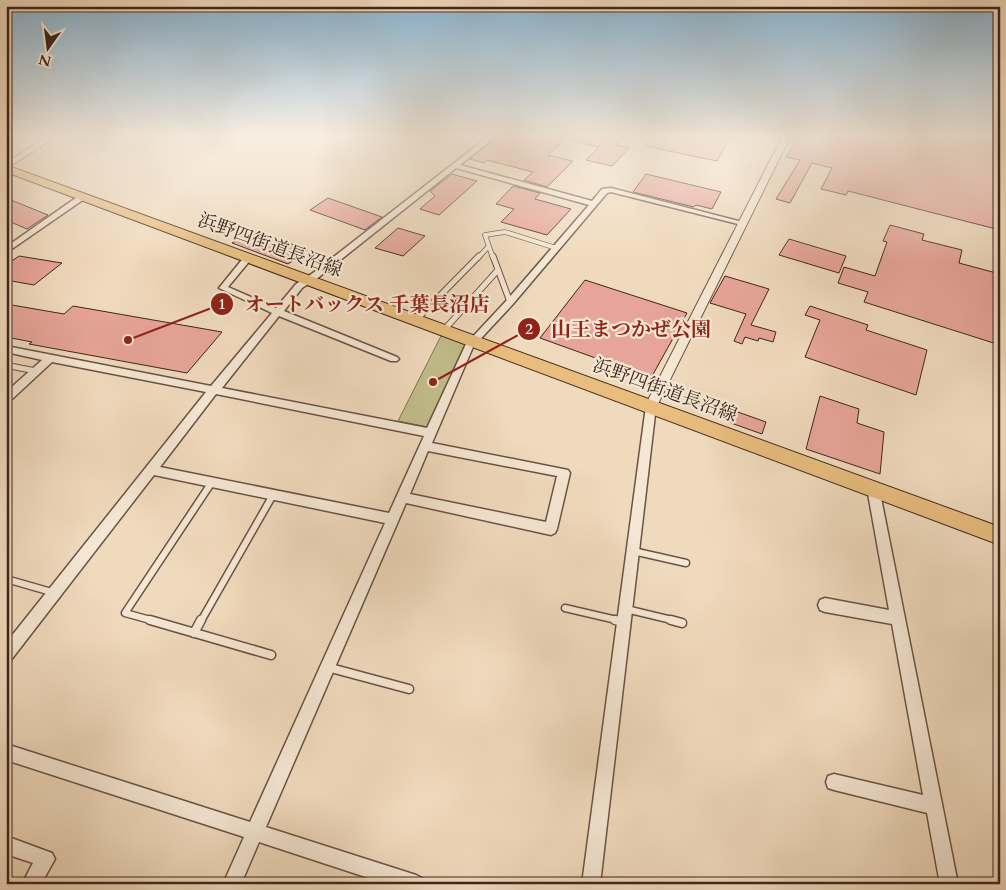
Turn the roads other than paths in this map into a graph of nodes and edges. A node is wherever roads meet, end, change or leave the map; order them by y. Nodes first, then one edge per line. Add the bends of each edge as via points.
1 (31, 178) edge
2 (440, 178) edge
3 (497, 178) edge
4 (766, 178) edge
5 (83, 197) junction
6 (593, 204) junction
7 (742, 223) junction
8 (488, 247) junction
9 (556, 248) junction
10 (6, 251) edge
11 (248, 258) junction
12 (498, 271) junction
13 (307, 280) junction
14 (510, 302) junction
15 (278, 312) junction
16 (416, 320) junction
17 (444, 330) junction
18 (474, 340) junction
19 (6, 349) edge
20 (51, 358) junction
21 (394, 359) dead end
22 (6, 370) edge
23 (36, 371) junction
24 (214, 390) junction
25 (6, 398) edge
26 (651, 406) junction
27 (430, 433) junction
28 (424, 446) junction
29 (152, 470) junction
30 (212, 482) junction
31 (873, 488) junction
32 (274, 495) junction
33 (402, 497) junction
34 (392, 519) junction
35 (1000, 536) edge
36 (632, 550) junction
37 (686, 563) dead end
38 (6, 579) edge
39 (55, 592) junction
40 (825, 605) dead end
41 (565, 608) dead end
42 (624, 615) junction
43 (898, 618) junction
44 (682, 623) dead end
45 (194, 633) junction
46 (7, 651) edge
47 (271, 655) dead end
48 (327, 667) junction
49 (409, 689) dead end
50 (6, 752) edge
51 (834, 782) dead end
52 (934, 806) junction
53 (254, 834) junction
54 (6, 845) edge
55 (31, 884) edge
56 (232, 884) edge
57 (416, 884) edge
58 (591, 884) edge
59 (949, 884) edge

1 - 5 main road, 浜野四街道長沼線
2 - 13 street
3 - 6 street
4 - 7 street
5 - 10 street
5 - 11 main road, 浜野四街道長沼線
6 - 7 street via 604,191 611,190
6 - 9 street
7 - 26 street
8 - 9 lane via 485,235 500,232
8 - 12 lane
8 - 16 lane
9 - 14 street
11 - 13 main road, 浜野四街道長沼線
11 - 15 street via 222,288
12 - 14 lane
12 - 17 lane
13 - 15 street
13 - 16 main road, 浜野四街道長沼線
14 - 18 street
15 - 21 street
15 - 24 street
16 - 17 main road, 浜野四街道長沼線
17 - 18 main road, 浜野四街道長沼線
18 - 26 main road, 浜野四街道長沼線
18 - 27 street
19 - 20 street
20 - 23 street
20 - 24 street
22 - 23 lane via 10,366
23 - 25 street
24 - 27 street
24 - 29 street
26 - 31 main road, 浜野四街道長沼線
26 - 36 street
27 - 28 street
28 - 33 street
28 - 33 street via 564,473 551,529
29 - 30 street
29 - 39 street
30 - 32 street
30 - 45 lane via 125,613
31 - 35 main road, 浜野四街道長沼線
31 - 43 street
32 - 34 street
32 - 45 lane
33 - 34 street
34 - 48 street
36 - 37 lane
36 - 42 street
38 - 39 lane
39 - 46 street
40 - 43 street
41 - 42 lane
42 - 44 lane
42 - 58 street
43 - 52 street
45 - 47 lane
48 - 49 lane
48 - 53 street
50 - 53 street
51 - 52 street
52 - 59 street
53 - 56 street
53 - 57 street
54 - 55 street via 46,860

